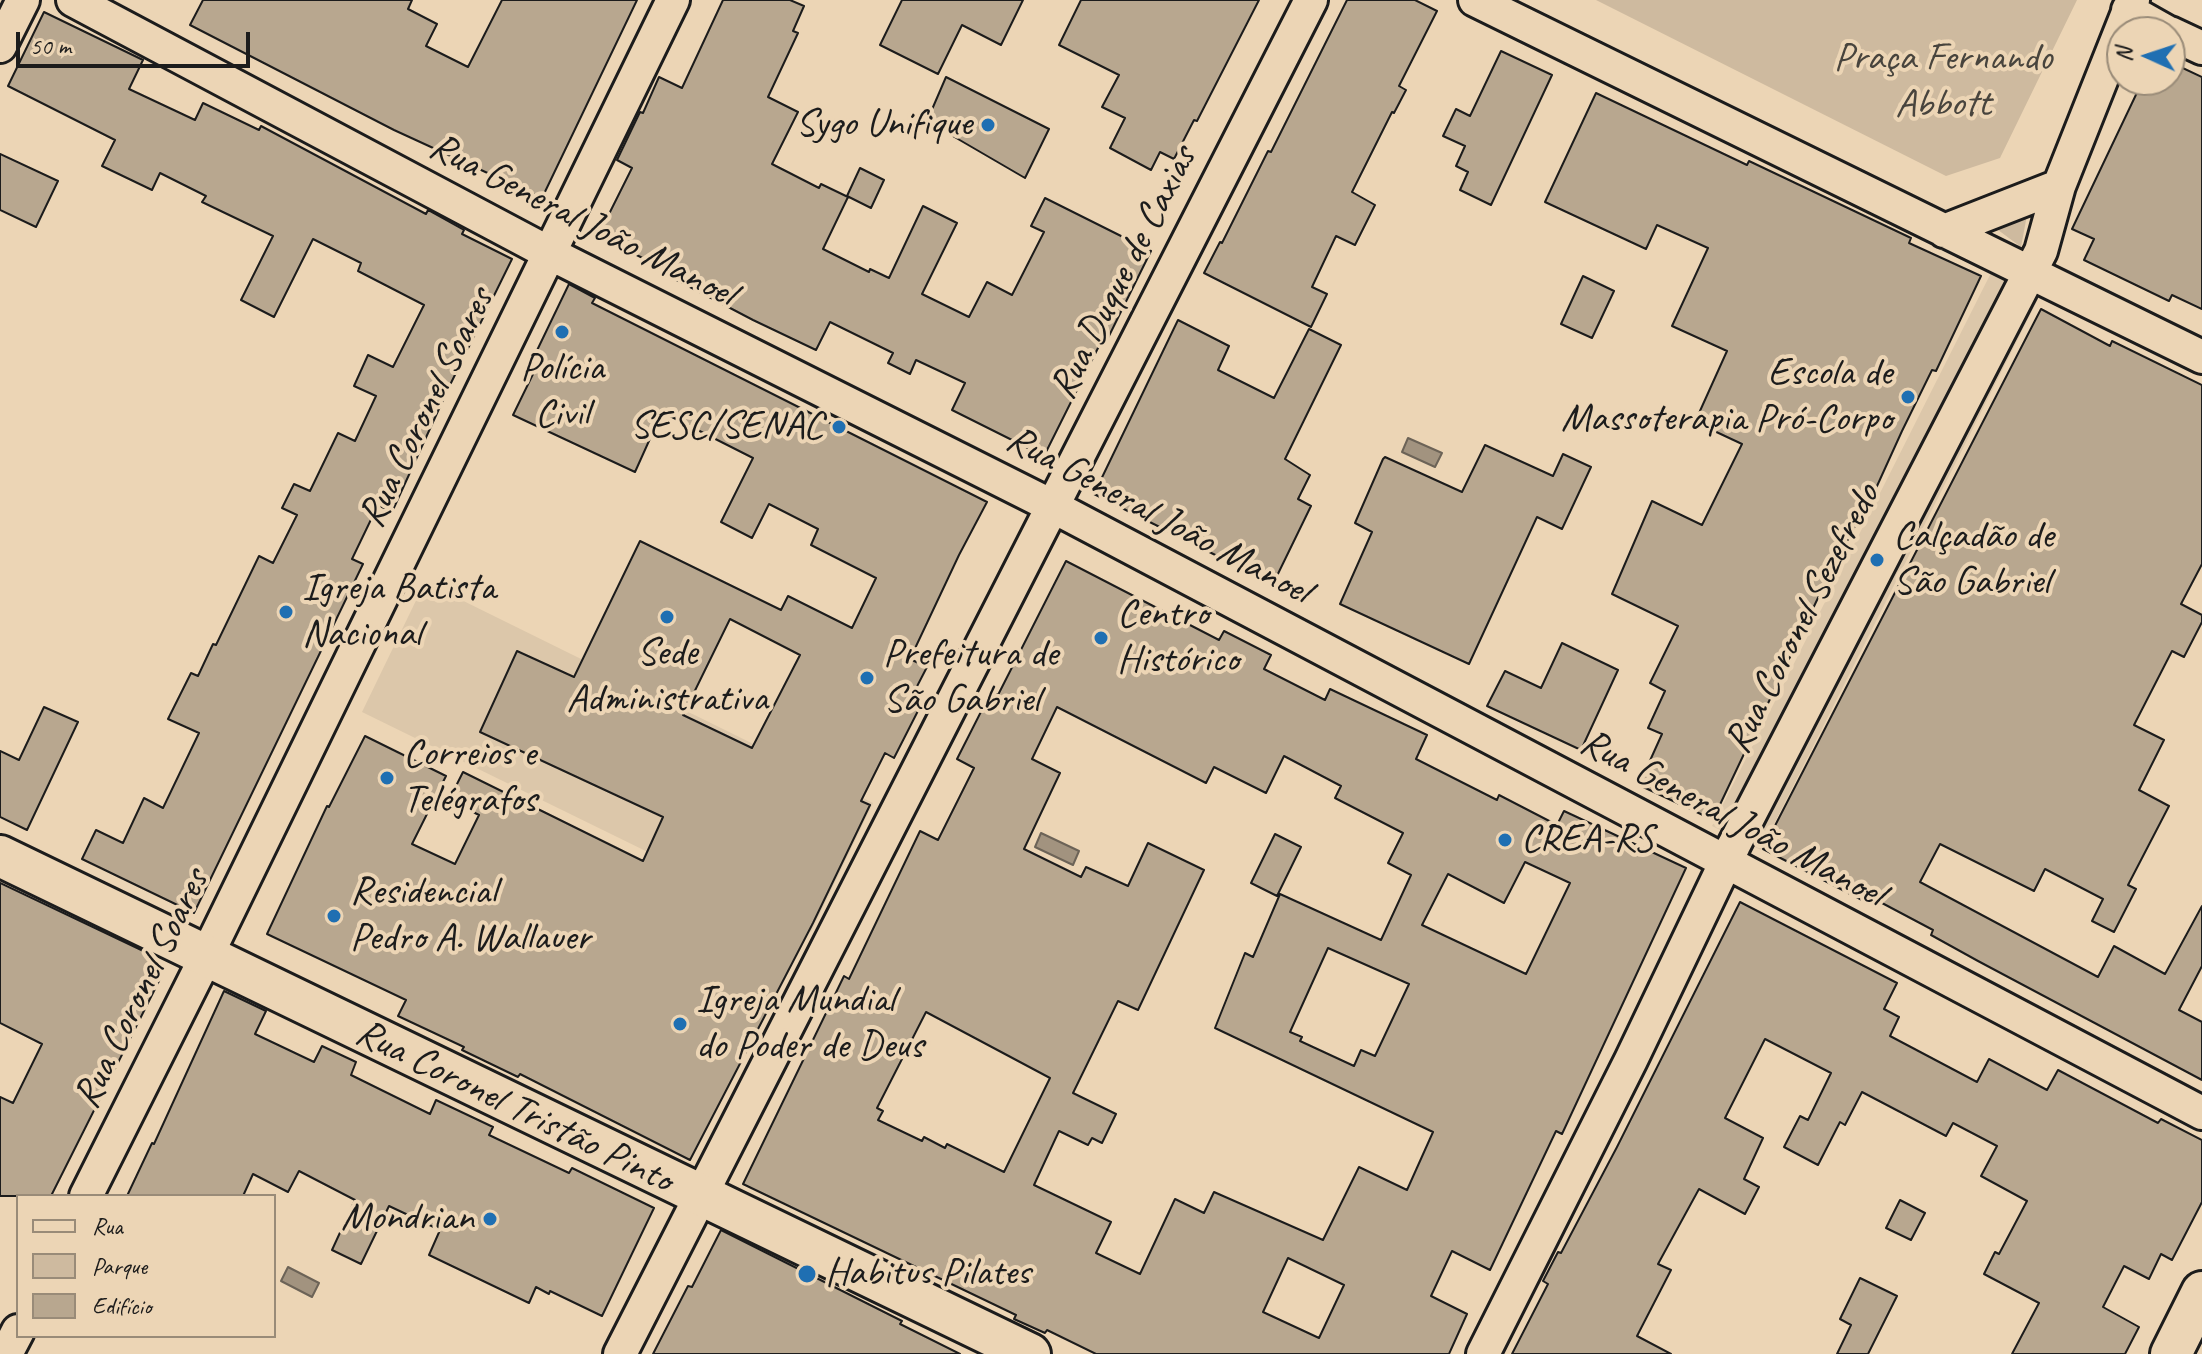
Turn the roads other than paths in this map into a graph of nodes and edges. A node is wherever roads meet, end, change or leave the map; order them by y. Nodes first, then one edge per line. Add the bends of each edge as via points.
1 (23, 0) edge
2 (73, 0) edge
3 (673, 0) edge
4 (1311, 0) edge
5 (1475, 0) edge
6 (2130, 5) edge
7 (0, 46) edge
8 (2059, 186) junction
9 (1944, 231) junction
10 (549, 253) junction
11 (2030, 273) junction
12 (2202, 357) edge
13 (1052, 506) junction
14 (0, 856) edge
15 (1725, 863) junction
16 (206, 957) junction
17 (2202, 1113) edge
18 (87, 1194) edge
19 (700, 1196) junction
20 (2202, 1292) edge
21 (16, 1335) edge
22 (6, 1354) edge
23 (620, 1354) edge
24 (1030, 1354) edge
25 (1483, 1354) edge
26 (2171, 1354) edge

1 - 7 street
2 - 10 street, Rua General João Manoel
3 - 10 street, Rua Coronel Soares
4 - 13 street, Rua Duque de Caxias
5 - 9 street
6 - 8 street, Rua Coronel Sezefredo
8 - 9 street
8 - 11 street, Rua Coronel Sezefredo
9 - 11 street
10 - 13 street, Rua General João Manoel
10 - 16 street, Rua Coronel Soares
11 - 12 street
11 - 15 street, Rua Coronel Sezefredo
13 - 15 street, Rua General João Manoel
13 - 19 street, Rua Duque de Caxias
14 - 16 main road, Rua Coronel Tristão Pinto
15 - 17 street, Rua General João Manoel
15 - 25 street, Rua Coronel Sezefredo
16 - 18 street, Rua Coronel Soares
16 - 19 main road, Rua Coronel Tristão Pinto
19 - 23 street, Rua Duque de Caxias
19 - 24 main road, Rua Coronel Tristão Pinto
20 - 26 main road
21 - 22 street

